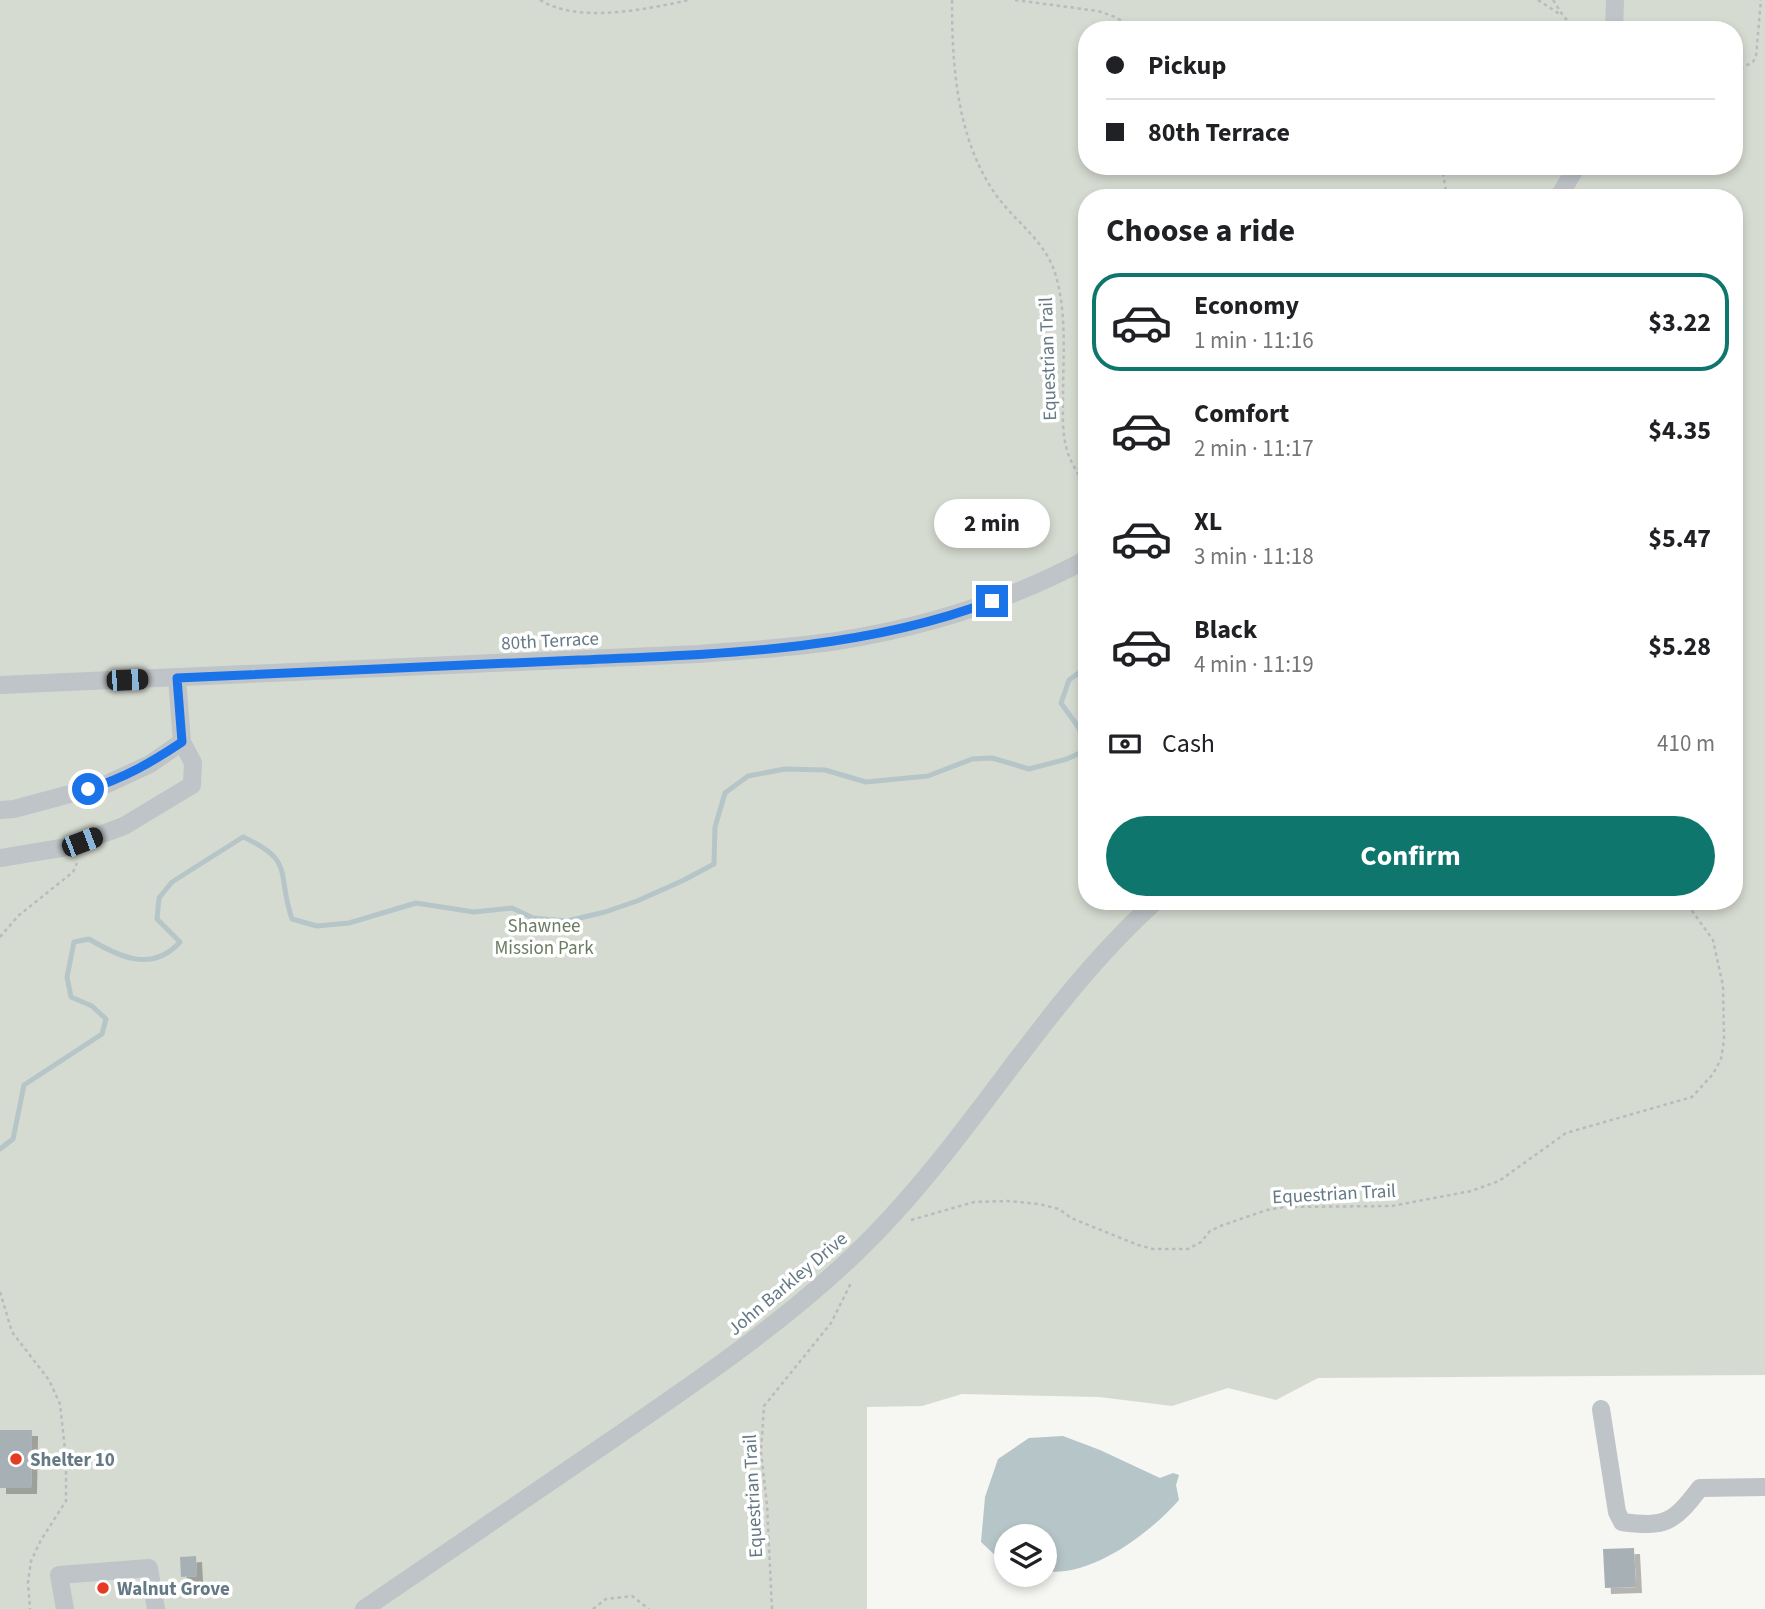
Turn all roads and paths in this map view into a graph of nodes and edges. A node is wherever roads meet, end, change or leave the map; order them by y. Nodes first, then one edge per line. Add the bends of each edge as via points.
1 (540, 0) edge
2 (689, 0) edge
3 (952, 0) edge
4 (1015, 0) edge
5 (1538, 0) edge
6 (1553, 0) edge
7 (1615, 0) edge
8 (1761, 0) edge
9 (1564, 17) junction
10 (1122, 21) edge
11 (1568, 21) edge
12 (1614, 21) edge
13 (1743, 67) edge
14 (1078, 472) edge
15 (1078, 563) edge
16 (177, 678) junction
17 (0, 685) edge
18 (182, 742) junction
19 (0, 810) edge
20 (82, 842) junction
21 (0, 858) edge
22 (1147, 910) edge
23 (1691, 910) edge
24 (0, 937) edge
25 (905, 1222) dead end
26 (856, 1274) dead end
27 (0, 1292) edge
28 (1601, 1409) dead end
29 (1765, 1487) edge
30 (30, 1609) edge
31 (65, 1609) edge
32 (156, 1609) edge
33 (364, 1609) edge
34 (593, 1609) edge
35 (649, 1609) edge
36 (772, 1609) edge

1 - 2 path via 553,7 594,13
3 - 14 path, Equestrian Trail via 958,104 980,167 999,199 1047,251 1055,271 1063,333 1063,429
4 - 10 path via 1098,11
5 - 9 path
6 - 9 path
7 - 12 street
8 - 13 path via 1756,56
9 - 11 path
15 - 16 street, 80th Terrace via 969,610 803,646
16 - 17 street, 80th Terrace
16 - 18 street
18 - 19 street via 150,764 107,783
18 - 20 street via 193,764 192,785 124,826
20 - 21 street
20 - 24 path via 74,872 18,916
22 - 33 street, John Barkley Drive via 1047,1018 915,1192 813,1293 699,1380
23 - 25 path, Equestrian Trail via 1713,940 1723,986 1724,1040 1713,1074 1692,1097 1566,1133 1499,1181 1392,1206 1267,1210 1210,1231 1188,1249 1138,1245 1059,1209 1008,1201 974,1202
26 - 36 path, Equestrian Trail via 831,1323 764,1406 761,1452
27 - 30 path via 12,1332 49,1380 60,1404 66,1459 66,1501 31,1560
28 - 29 street via 1622,1522 1665,1522 1681,1513 1700,1488
31 - 32 street via 59,1575 149,1568
34 - 35 path via 606,1599 632,1596

